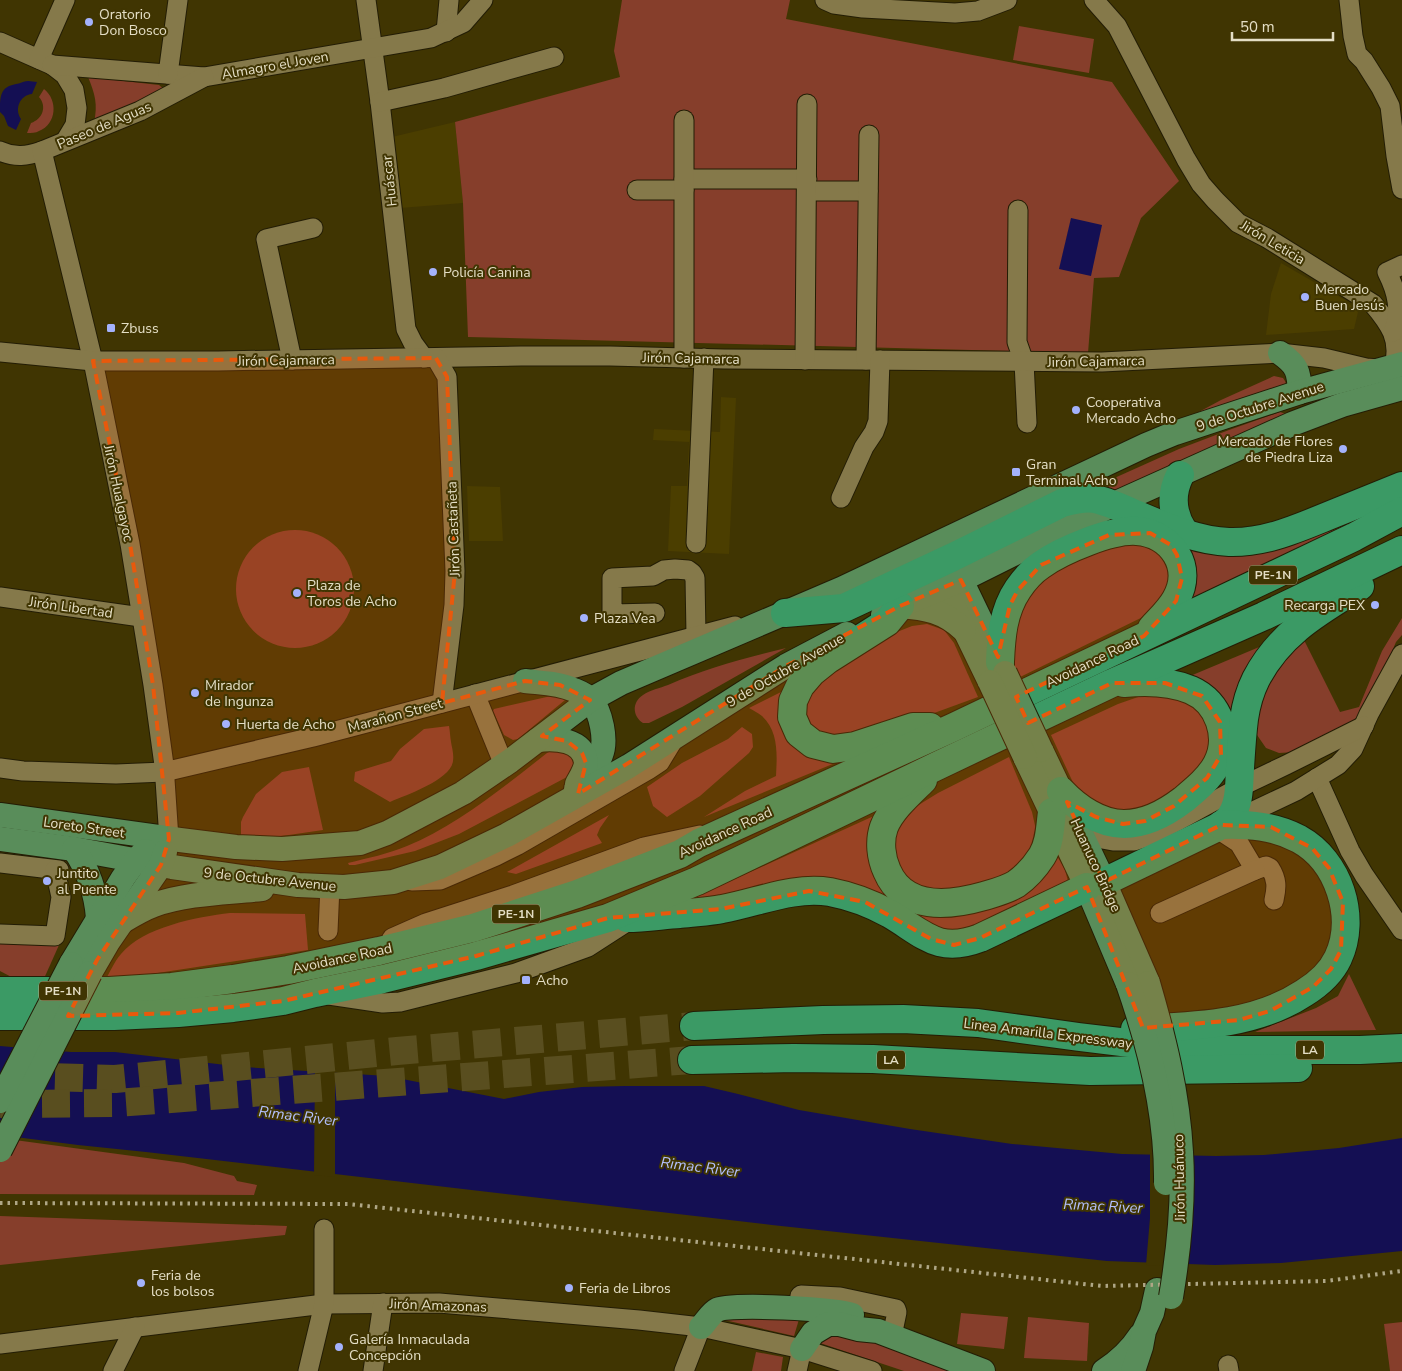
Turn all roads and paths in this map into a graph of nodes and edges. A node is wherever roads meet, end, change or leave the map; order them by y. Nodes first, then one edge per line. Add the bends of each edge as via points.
1 (65, 0) edge
2 (178, 0) edge
3 (366, 0) edge
4 (449, 0) edge
5 (484, 0) edge
6 (825, 0) edge
7 (1007, 0) edge
8 (1094, 0) edge
9 (1349, 0) edge
10 (446, 32) junction
11 (0, 42) edge
12 (373, 48) junction
13 (554, 57) dead end
14 (45, 62) junction
15 (168, 74) junction
16 (204, 77) junction
17 (380, 102) junction
18 (807, 104) dead end
19 (684, 120) dead end
20 (869, 135) dead end
21 (66, 140) junction
22 (0, 151) edge
23 (42, 152) junction
24 (684, 184) junction
25 (807, 185) junction
26 (1402, 189) edge
27 (638, 190) dead end
28 (868, 191) junction
29 (1018, 210) dead end
30 (313, 228) dead end
31 (1402, 265) edge
32 (1393, 332) junction
33 (0, 352) edge
34 (1280, 353) junction
35 (430, 358) junction
36 (684, 358) junction
37 (704, 358) junction
38 (292, 360) junction
39 (806, 360) junction
40 (873, 360) junction
41 (93, 361) junction
42 (1024, 362) junction
43 (1392, 366) edge
44 (1402, 388) edge
45 (1300, 392) junction
46 (1027, 423) dead end
47 (1180, 475) junction
48 (1402, 486) edge
49 (841, 498) dead end
50 (1054, 498) junction
51 (1114, 504) junction
52 (1402, 510) edge
53 (1184, 532) junction
54 (696, 543) dead end
55 (1402, 552) edge
56 (949, 576) junction
57 (0, 597) edge
58 (900, 606) junction
59 (655, 613) dead end
60 (785, 613) junction
61 (141, 617) junction
62 (966, 632) junction
63 (696, 635) junction
64 (1144, 636) junction
65 (1402, 654) edge
66 (998, 673) junction
67 (525, 681) junction
68 (1112, 683) junction
69 (474, 694) junction
70 (590, 700) junction
71 (442, 703) junction
72 (1364, 726) junction
73 (954, 727) junction
74 (678, 733) junction
75 (538, 740) junction
76 (504, 765) junction
77 (937, 766) junction
78 (0, 768) edge
79 (164, 772) junction
80 (1317, 778) junction
81 (1240, 787) junction
82 (567, 800) junction
83 (1056, 802) junction
84 (0, 816) edge
85 (1219, 827) junction
86 (1079, 828) junction
87 (0, 839) edge
88 (169, 839) junction
89 (74, 849) junction
90 (136, 860) junction
91 (0, 862) edge
92 (161, 865) junction
93 (1254, 870) junction
94 (393, 882) junction
95 (1096, 884) junction
96 (298, 885) junction
97 (330, 886) junction
98 (1274, 900) dead end
99 (631, 912) junction
100 (1160, 913) dead end
101 (98, 918) junction
102 (123, 921) junction
103 (1402, 930) edge
104 (328, 931) dead end
105 (0, 934) edge
106 (80, 969) junction
107 (1138, 983) joint
108 (6, 988) edge
109 (0, 1016) edge
110 (694, 1026) tunnel mouth
111 (1078, 1037) junction
112 (1402, 1048) edge
113 (692, 1060) tunnel mouth
114 (1402, 1065) edge
115 (0, 1101) edge
116 (0, 1150) edge
117 (324, 1229) dead end
118 (1164, 1293) junction
119 (384, 1303) junction
120 (324, 1304) junction
121 (135, 1327) junction
122 (701, 1327) junction
123 (1144, 1331) junction
124 (885, 1334) junction
125 (0, 1344) edge
126 (800, 1360) edge
127 (113, 1371) edge
128 (308, 1371) edge
129 (373, 1371) edge
130 (684, 1371) edge
131 (872, 1371) edge
132 (984, 1371) edge
133 (1104, 1371) edge
134 (1133, 1371) edge
135 (1145, 1371) edge

1 - 14 street
2 - 15 street
3 - 12 street, Huáscar
4 - 10 street
5 - 10 street, Almagro el Joven via 463,23
6 - 7 street via 863,8 955,14 978,11
8 - 32 street, Jirón Leticia via 1117,26 1186,159 1215,200 1238,223 1373,304
9 - 26 street via 1357,54 1364,60 1390,106
10 - 12 street, Almagro el Joven via 431,38
11 - 14 street
12 - 16 street, Almagro el Joven
12 - 17 street, Huáscar
13 - 17 street
14 - 15 street, Almagro el Joven
14 - 21 street via 65,75 74,90 75,125
15 - 16 street, Almagro el Joven
16 - 21 street, Paseo de Aguas via 140,111
17 - 35 street, Huáscar via 406,329 413,343
18 - 25 street
19 - 24 street
20 - 28 street
21 - 23 street, Paseo de Aguas
22 - 23 street, Paseo de Aguas via 26,156
23 - 41 street, Jirón Hualgayoc
24 - 25 street
24 - 27 street
24 - 36 street
25 - 28 street
25 - 39 street
28 - 40 street
29 - 42 street via 1017,342
30 - 38 street via 266,239
31 - 32 street via 1387,272 1399,304
32 - 43 street, Jirón Leticia via 1396,357
33 - 41 street, Jirón Cajamarca
34 - 42 street, Jirón Cajamarca via 1102,362
34 - 43 street, Jirón Cajamarca via 1324,358 1366,368
34 - 45 main road via 1293,362 1300,377
35 - 36 street, Jirón Cajamarca
35 - 38 street, Jirón Cajamarca
35 - 71 street, Jirón Castañeta via 447,377 455,572
36 - 37 street, Jirón Cajamarca
37 - 39 street, Jirón Cajamarca
37 - 54 street
38 - 41 street, Jirón Cajamarca
39 - 40 street, Jirón Cajamarca
40 - 42 street, Jirón Cajamarca
40 - 49 street via 878,421
41 - 61 street, Jirón Hualgayoc via 130,544
42 - 46 street
43 - 45 main road, 9 de Octubre Avenue
44 - 47 main road, 9 de Octubre Avenue via 1342,405 1292,424
45 - 50 main road, 9 de Octubre Avenue via 1146,445
47 - 51 main road, 9 de Octubre Avenue
47 - 53 highway via 1173,501
48 - 53 highway via 1295,530 1255,541 1228,542
50 - 51 highway via 1062,503 1079,498
50 - 56 highway
50 - 60 main road, 9 de Octubre Avenue
51 - 53 highway
51 - 56 main road, 9 de Octubre Avenue
52 - 64 highway, Avoidance Road / PE-1N
55 - 68 highway, Avoidance Road / PE-1N
55 - 81 highway via 1380,575 1304,622 1270,656 1256,679 1244,717
56 - 58 main road, 9 de Octubre Avenue
56 - 60 highway via 844,608
56 - 62 main road
56 - 66 main road
57 - 61 street, Jirón Libertad
58 - 62 main road via 937,612 954,620
58 - 73 highway via 887,622 812,672 793,701 792,717 800,733 813,744 833,749 855,746 913,727
58 - 74 main road, 9 de Octubre Avenue via 786,666
59 - 63 street via 612,614 612,578 653,576 664,570 688,570 695,578
60 - 63 street, Marañon Street
60 - 70 main road, 9 de Octubre Avenue via 648,670
61 - 79 street, Jirón Hualgayoc
62 - 66 main road
63 - 67 street, Marañon Street
64 - 66 highway via 1176,600 1182,583 1181,566 1171,545 1162,539 1150,533 1123,532 1058,555 1029,575 1010,605 1001,638
64 - 73 highway, Avoidance Road / PE-1N
65 - 72 street
66 - 83 main road, Huanuco Bridge, bridge
67 - 69 street, Marañon Street
67 - 70 main road via 560,685
68 - 77 highway, Avoidance Road / PE-1N
68 - 83 highway via 1165,683 1202,696 1214,708 1222,729 1217,764 1192,793 1174,806 1134,823 1114,823 1076,806
69 - 71 street, Marañon Street
69 - 76 street
70 - 75 main road, 9 de Octubre Avenue
70 - 82 main road via 602,727 604,745 592,770
71 - 79 street, Marañon Street
72 - 80 street via 1353,749 1338,765
72 - 81 street
73 - 108 highway, Avoidance Road / PE-1N via 680,854 577,894 473,928 242,978 172,987 109,991
74 - 82 main road, 9 de Octubre Avenue via 629,766
74 - 94 street via 660,762 518,846 440,880
75 - 76 main road, 9 de Octubre Avenue
75 - 82 main road via 567,741 582,753 586,763 584,772
76 - 88 main road, 9 de Octubre Avenue via 413,821 360,843 282,849
77 - 83 highway via 896,807 884,826 881,846 883,863 890,878 900,890 918,900 936,904 974,899 1014,884 1030,872 1042,855
77 - 99 highway, Avoidance Road / PE-1N
78 - 79 street, Marañon Street via 116,774
79 - 88 street, Jirón Hualgayoc
80 - 85 street via 1296,792
80 - 103 street via 1350,851
81 - 85 highway via 1231,816
81 - 86 street via 1172,825 1134,840 1113,842
82 - 94 main road, 9 de Octubre Avenue via 507,835 440,867
83 - 86 main road, Huanuco Bridge
83 - 95 main road, Huanuco Bridge
84 - 88 main road, Loreto Street
85 - 93 street via 1240,843
85 - 95 highway
85 - 111 highway via 1249,825 1271,828 1300,840 1322,859 1340,891 1345,914 1344,938 1331,969 1313,987 1292,1000 1250,1018 1125,1029
86 - 95 main road, Huanuco Bridge
87 - 89 main road, Loreto Street
88 - 90 main road via 154,844
88 - 92 main road
89 - 90 main road, Loreto Street
89 - 101 main road via 86,867 94,890
90 - 92 main road, Loreto Street
90 - 101 main road
91 - 105 street via 57,870 61,897 55,936
92 - 96 main road, 9 de Octubre Avenue
92 - 102 main road
93 - 98 street via 1270,868 1277,887
93 - 100 street
94 - 97 main road, 9 de Octubre Avenue
95 - 99 highway via 980,938 954,945 931,939 865,902 828,892 787,894 721,910
95 - 107 main road, Huanuco Bridge
96 - 97 main road, 9 de Octubre Avenue
96 - 102 main road via 183,898 151,906
97 - 104 street
99 - 109 highway, Avoidance Road / PE-1N via 476,956 284,1001 178,1013
101 - 106 main road
102 - 106 main road
106 - 115 main road, bridge
106 - 116 main road, bridge
107 - 118 main road, Jirón Huánuco, bridge via 1164,1038 1181,1153 1181,1220 1175,1273
110 - 111 highway, Linea Amarilla Expressway / LA via 903,1019 978,1023
111 - 112 highway, Linea Amarilla Expressway / LA via 1179,1049
113 - 114 highway, Linea Amarilla Expressway / LA via 873,1058 1090,1071
117 - 120 street
118 - 123 main road, Jirón Huánuco
118 - 135 main road, Jirón Huánuco via 1166,1316
119 - 120 street, Jirón Amazonas
119 - 122 street, Jirón Amazonas via 439,1303
119 - 129 street
120 - 121 street, Jirón Amazonas
120 - 128 street
121 - 125 street, Jirón Amazonas
121 - 127 street
122 - 124 main road via 718,1309 798,1309 847,1312 871,1323
122 - 126 street, Jirón Amazonas
122 - 130 street
123 - 133 main road via 1135,1344
123 - 134 main road, Jirón Huánuco
124 - 126 main road via 828,1324 813,1333
124 - 132 main road
126 - 131 street, Jirón Amazonas

